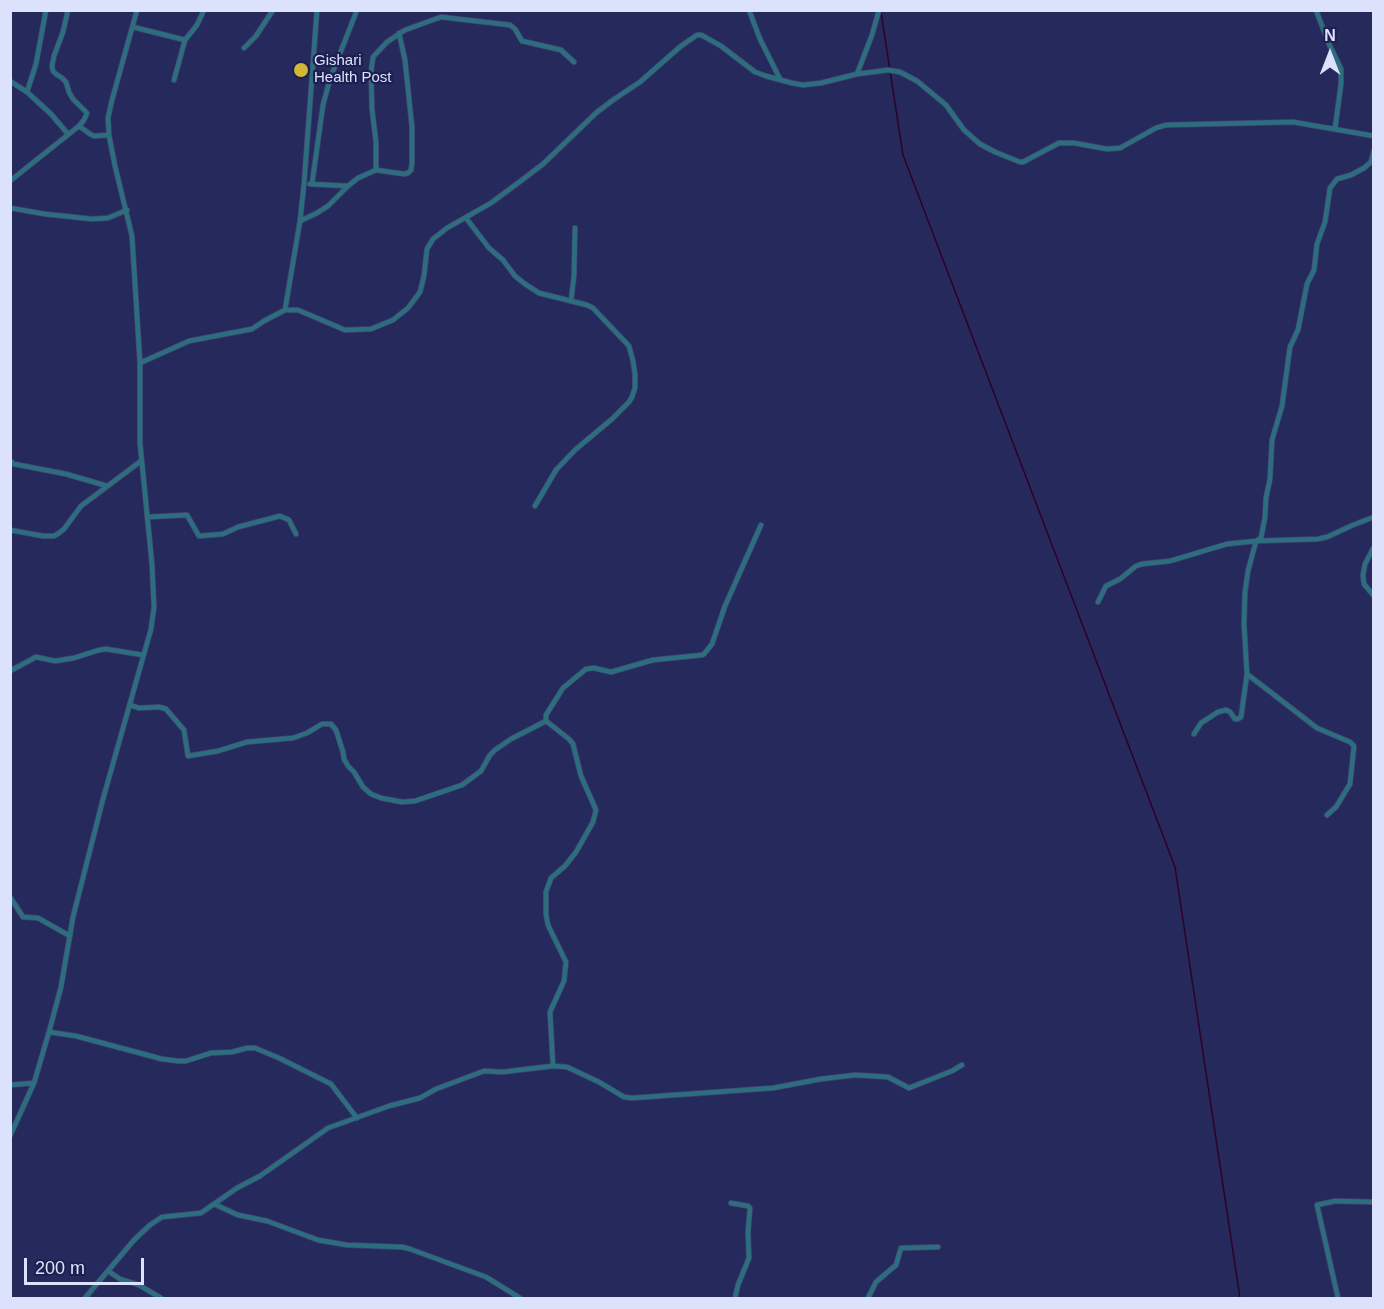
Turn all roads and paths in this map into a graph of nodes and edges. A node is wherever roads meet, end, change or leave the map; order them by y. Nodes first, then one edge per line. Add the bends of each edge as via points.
1 (46, 10) edge
2 (68, 10) edge
3 (137, 10) edge
4 (204, 10) edge
5 (273, 10) edge
6 (317, 10) edge
7 (357, 10) edge
8 (749, 10) edge
9 (879, 10) edge
10 (1316, 10) edge
11 (132, 27) junction
12 (399, 33) junction
13 (185, 40) junction
14 (244, 48) dead end
15 (574, 62) dead end
16 (857, 74) junction
17 (780, 79) junction
18 (174, 80) dead end
19 (10, 81) edge
20 (27, 92) junction
21 (79, 126) junction
22 (1335, 129) junction
23 (68, 134) junction
24 (109, 135) junction
25 (1374, 136) edge
26 (1374, 150) edge
27 (376, 170) junction
28 (10, 181) edge
29 (304, 184) junction
30 (312, 184) junction
31 (348, 186) junction
32 (10, 207) edge
33 (127, 210) junction
34 (466, 218) junction
35 (300, 221) junction
36 (575, 228) dead end
37 (571, 301) junction
38 (285, 310) junction
39 (140, 363) junction
40 (10, 461) edge
41 (141, 461) junction
42 (107, 486) junction
43 (535, 506) dead end
44 (1374, 517) edge
45 (147, 518) junction
46 (761, 525) dead end
47 (10, 530) edge
48 (296, 534) dead end
49 (1256, 541) junction
50 (1374, 547) edge
51 (1374, 596) edge
52 (1098, 602) dead end
53 (143, 655) junction
54 (10, 671) edge
55 (1247, 674) junction
56 (130, 705) junction
57 (546, 721) junction
58 (1194, 734) dead end
59 (1327, 815) dead end
60 (10, 897) edge
61 (70, 936) junction
62 (49, 1032) junction
63 (962, 1065) dead end
64 (553, 1066) junction
65 (34, 1083) junction
66 (10, 1085) edge
67 (357, 1118) junction
68 (10, 1136) edge
69 (1374, 1202) edge
70 (731, 1203) dead end
71 (213, 1204) junction
72 (938, 1247) dead end
73 (108, 1271) junction
74 (85, 1299) edge
75 (161, 1299) edge
76 (520, 1299) edge
77 (735, 1299) edge
78 (868, 1299) edge
79 (1338, 1299) edge

1 - 20 street
2 - 21 street via 52,66 66,82 73,99 87,112
3 - 11 street
4 - 13 street
5 - 14 street
6 - 29 street
7 - 30 street via 323,105
8 - 17 street
9 - 16 street
10 - 22 street via 1341,69
11 - 13 street
11 - 24 street via 108,118
12 - 15 street via 437,18 458,16 513,27 522,41 561,50
12 - 27 street via 372,61
12 - 27 street via 412,127 411,170 404,174
13 - 18 street
16 - 17 street via 807,84
16 - 22 street via 892,70 910,77 946,105 980,144 1022,163 1059,143 1120,148 1166,125 1293,122
17 - 34 street via 755,72 697,35 596,113 543,164
19 - 20 street
20 - 23 street
21 - 23 street
21 - 24 street via 94,136
22 - 25 street
23 - 28 street
24 - 33 street
26 - 49 street via 1371,162 1337,179 1330,188 1314,270 1290,347 1282,406 1272,440 1265,517 1261,538
27 - 31 street
29 - 30 street
29 - 35 street
30 - 31 street
31 - 35 street via 328,206
32 - 33 street via 92,219 108,218
33 - 39 street
34 - 37 street via 518,278 539,293
34 - 38 street via 439,233 429,244 420,292 393,320 371,329 345,330 298,310
35 - 38 street
36 - 37 street
37 - 43 street via 593,308 629,346 635,388 629,402 556,470
38 - 39 street via 252,329 189,341
39 - 41 street
40 - 42 street
41 - 42 street
41 - 45 street
42 - 47 street via 81,506 54,536
44 - 49 street via 1318,539
45 - 48 street via 187,515 200,536 223,534 280,516 289,520
45 - 53 street via 154,607
46 - 57 street via 712,644 702,656 653,660 611,672 586,669 557,695
49 - 52 street via 1136,566 1106,586
49 - 55 street via 1245,592
50 - 51 street via 1363,575 1364,584
53 - 54 street via 106,649 55,661 36,657
53 - 56 street
55 - 58 street via 1241,717 1235,718 1226,710 1218,712 1201,723
55 - 59 street via 1317,728 1354,746 1350,784
56 - 57 street via 166,709 184,730 188,756 247,742 293,738 322,724 331,724 344,759 363,787 381,798 402,802 462,785 481,771 495,750
56 - 61 street
57 - 64 street via 573,744 596,810 576,852 551,878 546,892 548,925 567,962 564,981 550,1012
60 - 61 street via 23,917 38,918
61 - 62 street
62 - 65 street
62 - 67 street via 178,1061 255,1048 331,1084
63 - 64 street via 909,1088 888,1077 855,1075 773,1088 632,1098 615,1093 576,1070
64 - 67 street via 484,1071 420,1098
65 - 66 street
65 - 68 street
67 - 71 street via 327,1128
69 - 79 street via 1335,1201 1317,1205
70 - 77 street via 750,1208 749,1258
71 - 73 street via 201,1214 162,1217 134,1240
71 - 76 street via 318,1240 402,1247 486,1277
72 - 78 street via 901,1248 896,1265 876,1282
73 - 74 street
73 - 75 street

